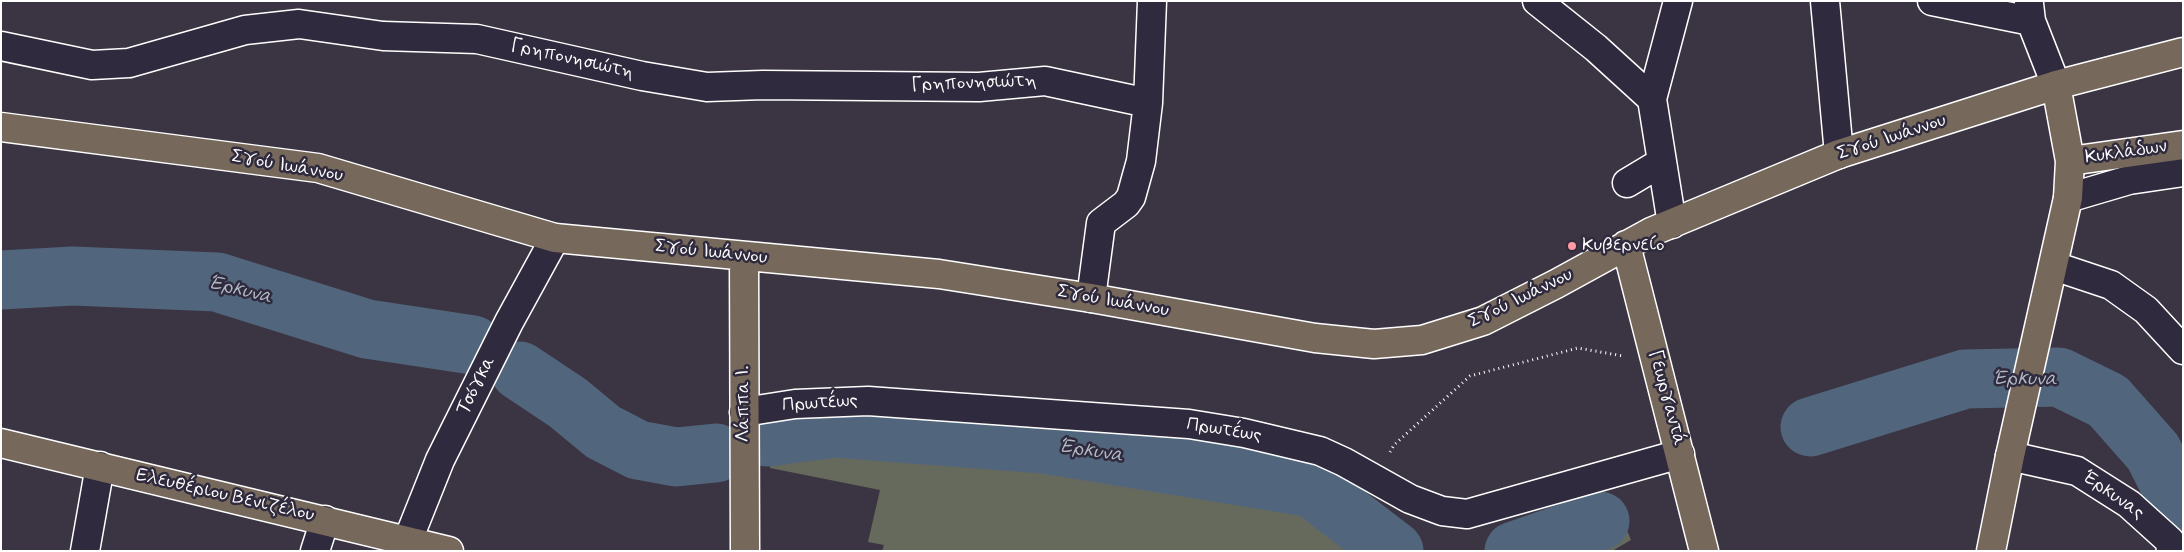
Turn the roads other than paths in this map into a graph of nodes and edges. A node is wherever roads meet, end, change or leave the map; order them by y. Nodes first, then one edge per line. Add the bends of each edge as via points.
1 (1152, 1) edge
2 (1537, 1) edge
3 (1678, 1) edge
4 (1825, 1) edge
5 (1932, 1) edge
6 (2030, 11) edge
7 (1, 46) edge
8 (2183, 52) edge
9 (2056, 85) junction
10 (1652, 99) junction
11 (1148, 103) junction
12 (1, 127) edge
13 (2183, 145) edge
14 (1839, 154) junction
15 (2070, 161) junction
16 (1662, 162) junction
17 (2183, 172) edge
18 (1627, 183) dead end
19 (2068, 198) junction
20 (1672, 224) junction
21 (555, 238) junction
22 (1626, 245) junction
23 (744, 257) junction
24 (2054, 266) junction
25 (1091, 298) junction
26 (2183, 350) edge
27 (744, 412) junction
28 (1, 443) edge
29 (1680, 454) junction
30 (2010, 456) junction
31 (100, 466) junction
32 (325, 520) junction
33 (408, 540) junction
34 (85, 551) edge
35 (315, 551) edge
36 (449, 551) edge
37 (745, 551) edge
38 (1704, 551) edge
39 (1991, 551) edge
40 (2171, 551) edge

1 - 11 street
2 - 10 street
3 - 10 street
4 - 14 street
5 - 6 street
6 - 9 street
7 - 11 street, Γρηπονησιώτη via 92,65 130,63 245,30 298,24 383,36 477,39 706,88 763,85 979,87 1045,81
8 - 9 main road, Σγού Ιωάννου
9 - 14 main road, Σγού Ιωάννου
9 - 15 main road
10 - 16 street
11 - 25 street via 1141,161 1131,196 1126,204 1101,223 1098,230
12 - 21 main road, Σγού Ιωάννου via 318,168
13 - 15 main road, Κυκλάδων
14 - 20 main road, Σγού Ιωάννου
15 - 19 main road
16 - 18 street
16 - 20 street
17 - 19 street via 2128,180
19 - 24 main road
20 - 22 main road, Σγού Ιωάννου
21 - 23 main road, Σγού Ιωάννου
21 - 33 street, Τσόγκα via 440,460
22 - 25 main road, Σγού Ιωάννου via 1482,321 1422,340 1374,344 1315,338
22 - 29 main road, Γεωργαντά
23 - 25 main road, Σγού Ιωάννου via 938,274
23 - 27 main road, Λάππα Ι.
24 - 26 street via 2111,285 2146,310
24 - 30 main road
27 - 29 street, Πρωτέως via 795,404 868,401 1189,424 1320,451 1410,499 1442,511 1467,514
27 - 37 main road, Λάππα Ι.
28 - 31 main road, Ελευθέριου Βενιζέλου
29 - 38 main road, Γεωργαντά
30 - 39 main road
30 - 40 street, Έρκυνας via 2077,471 2130,504 2170,541
31 - 32 main road, Ελευθέριου Βενιζέλου
31 - 34 street
32 - 33 main road, Ελευθέριου Βενιζέλου
32 - 35 street
33 - 36 main road, Ελευθέριου Βενιζέλου

